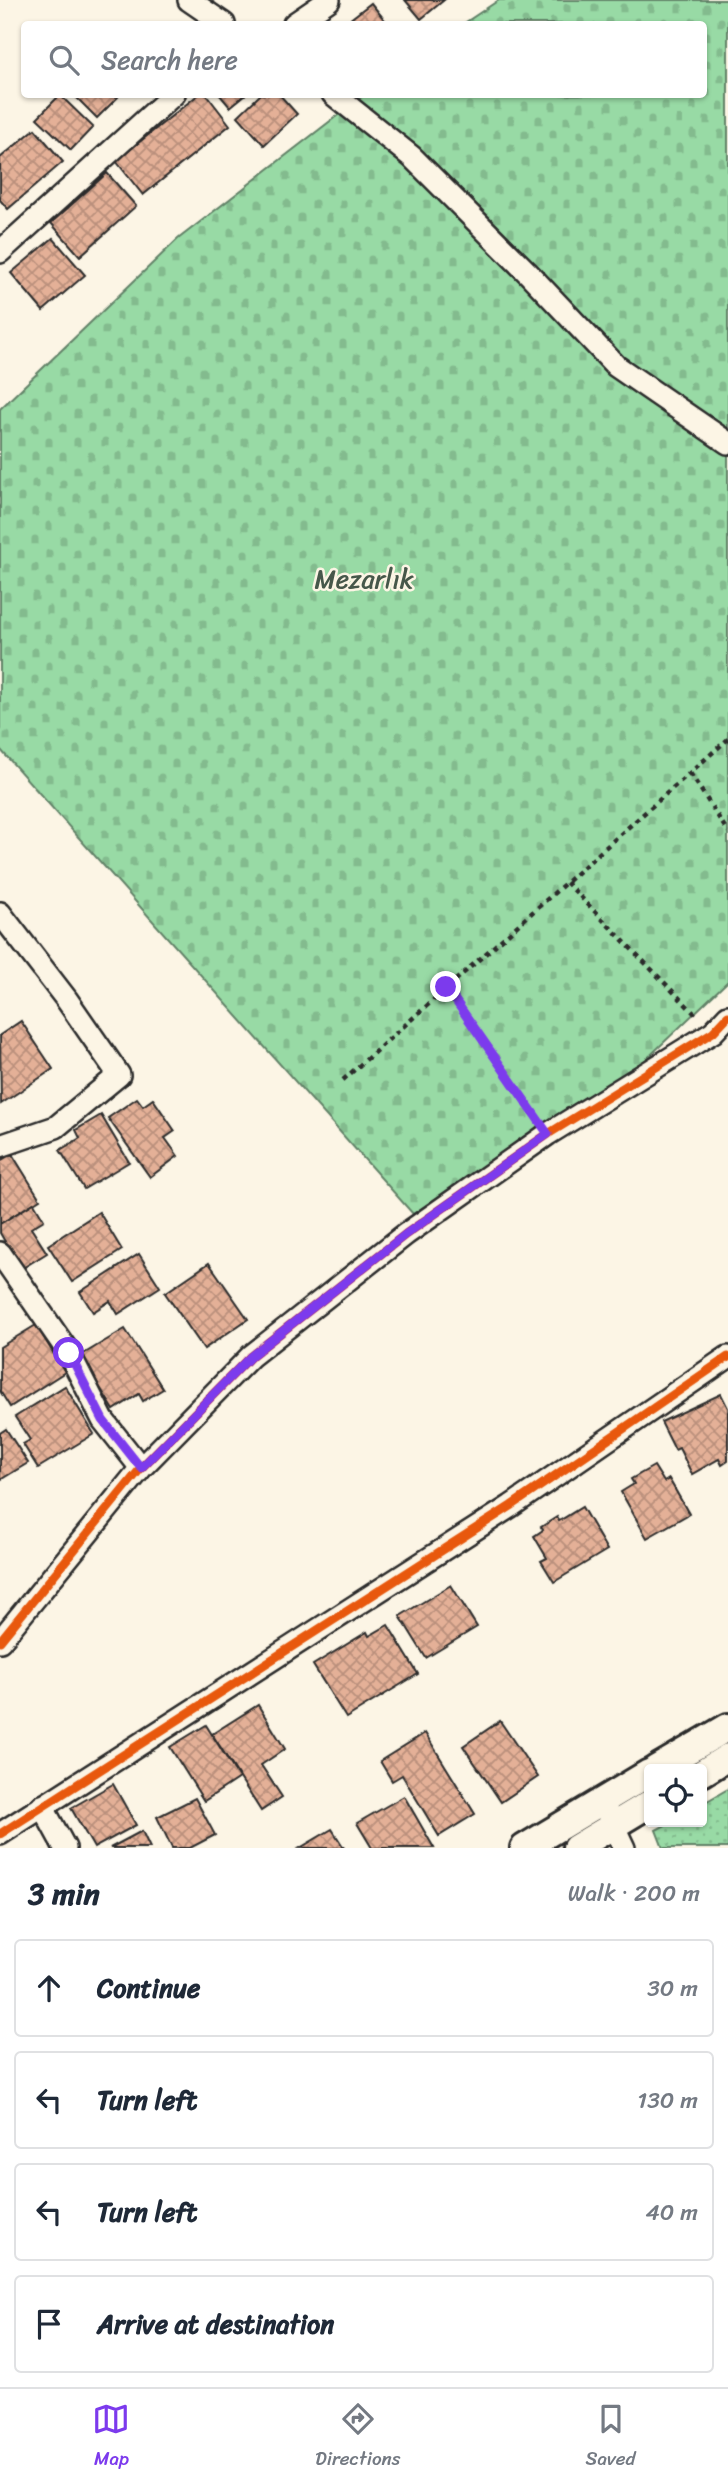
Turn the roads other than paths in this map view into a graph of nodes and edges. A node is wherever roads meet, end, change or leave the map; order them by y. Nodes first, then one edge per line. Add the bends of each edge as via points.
1 (189, 0) edge
2 (329, 0) edge
3 (219, 21) edge
4 (298, 21) edge
5 (170, 98) edge
6 (338, 98) edge
7 (0, 252) edge
8 (728, 443) edge
9 (0, 913) edge
10 (728, 1016) edge
11 (0, 1146) edge
12 (0, 1253) edge
13 (728, 1357) edge
14 (141, 1468) junction
15 (0, 1641) edge
16 (728, 1727) edge
17 (728, 1758) edge
18 (665, 1764) edge
19 (707, 1770) edge
20 (644, 1776) edge
21 (602, 1801) junction
22 (42, 1806) junction
23 (644, 1810) edge
24 (568, 1821) junction
25 (0, 1833) edge
26 (619, 1837) edge
27 (579, 1847) edge
28 (65, 1848) edge
29 (524, 1848) edge

1 - 3 street
2 - 4 street
5 - 7 street
6 - 8 street via 412,157 616,366
9 - 11 street via 119,1075 56,1127
10 - 14 street via 713,1032 548,1134 406,1234 251,1356
12 - 14 street via 69,1353 103,1420
13 - 22 street via 511,1506
14 - 15 street
16 - 18 street
17 - 19 street
20 - 21 street
21 - 24 street
21 - 26 street
22 - 25 street
22 - 28 street
23 - 26 street
24 - 27 street
24 - 29 street
26 - 27 street

